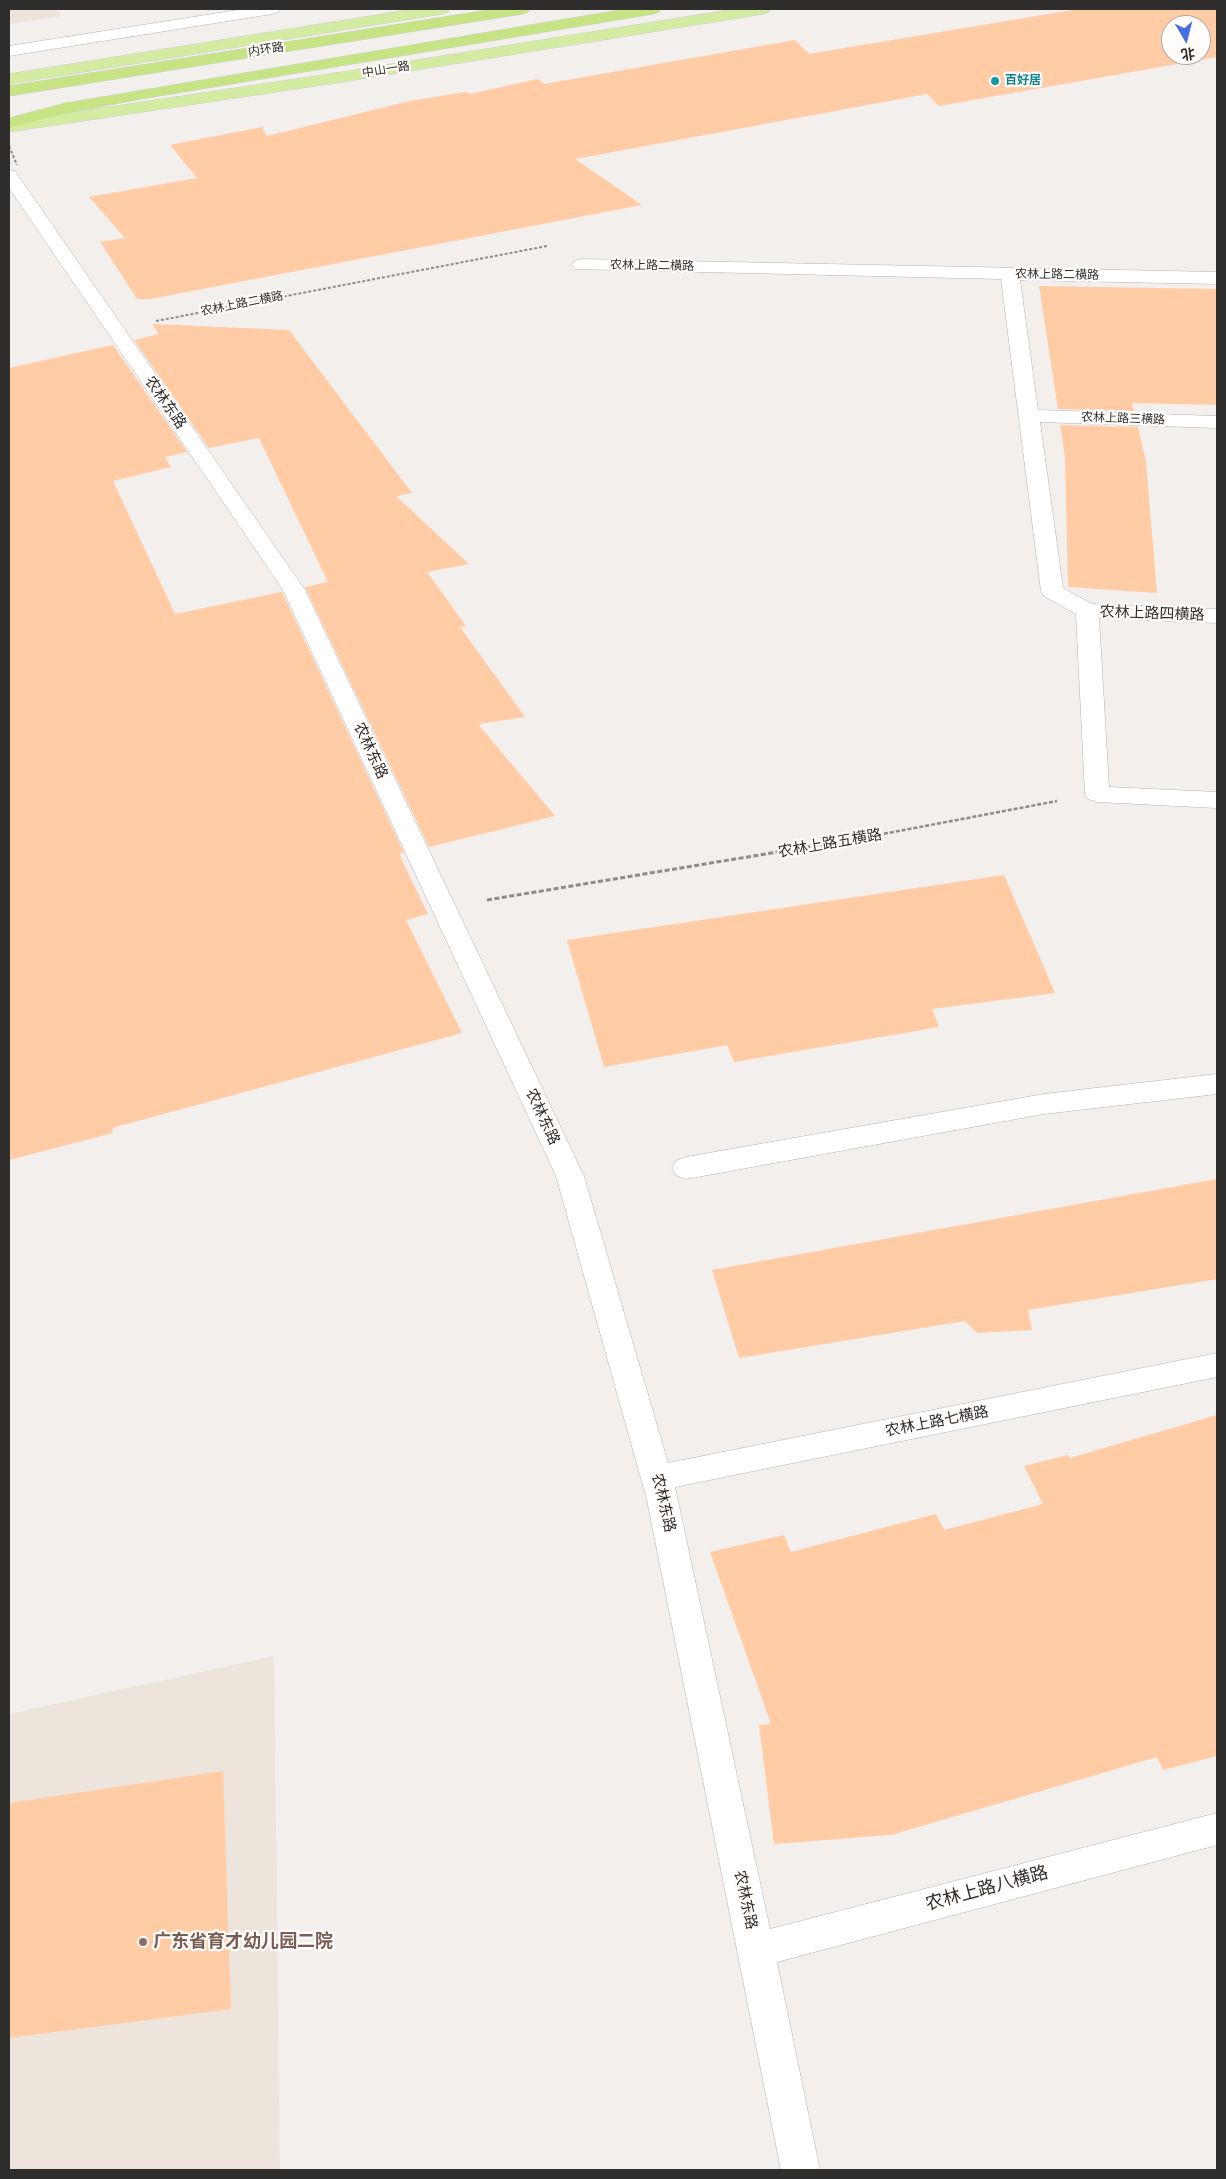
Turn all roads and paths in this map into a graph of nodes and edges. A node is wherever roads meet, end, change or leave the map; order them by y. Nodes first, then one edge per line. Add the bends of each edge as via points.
1 (272, 9) edge
2 (406, 9) edge
3 (442, 9) edge
4 (522, 9) edge
5 (653, 9) edge
6 (763, 9) edge
7 (9, 51) edge
8 (9, 72) edge
9 (9, 79) edge
10 (9, 92) edge
11 (9, 123) edge
12 (9, 127) edge
13 (9, 146) edge
14 (13, 170) edge
15 (581, 265) joint
16 (1010, 274) junction
17 (1217, 278) edge
18 (114, 329) junction
19 (1029, 416) junction
20 (1217, 422) edge
21 (1087, 611) junction
22 (1217, 616) edge
23 (1097, 794) junction
24 (1217, 800) edge
25 (443, 907) junction
26 (1217, 1084) edge
27 (686, 1168) dead end
28 (1217, 1366) edge
29 (657, 1478) junction
30 (1217, 1829) edge
31 (756, 1950) junction
32 (801, 2170) edge

1 - 7 street
2 - 8 highway, 内环路
3 - 9 main road
4 - 10 highway, 内环路
5 - 11 highway via 66,108
6 - 12 main road, 中山一路 via 352,76
13 - 14 path, bridge
14 - 18 street, 农林东路
15 - 16 street, 农林上路二横路
15 - 18 path, 农林上路二横路 via 578,243 563,243
16 - 17 street, 农林上路二横路
16 - 19 street
18 - 25 street, 农林东路 via 294,590
19 - 20 street, 农林上路三横路
19 - 21 street via 1052,591
21 - 22 street, 农林上路四横路
21 - 23 street
23 - 24 street
23 - 25 path, 农林上路五横路 via 813,847
25 - 29 street, 农林东路 via 570,1176
26 - 27 street via 1044,1104
28 - 29 street, 农林上路七横路
29 - 31 street, 农林东路
30 - 31 street, 农林上路八横路
31 - 32 street, 农林东路

